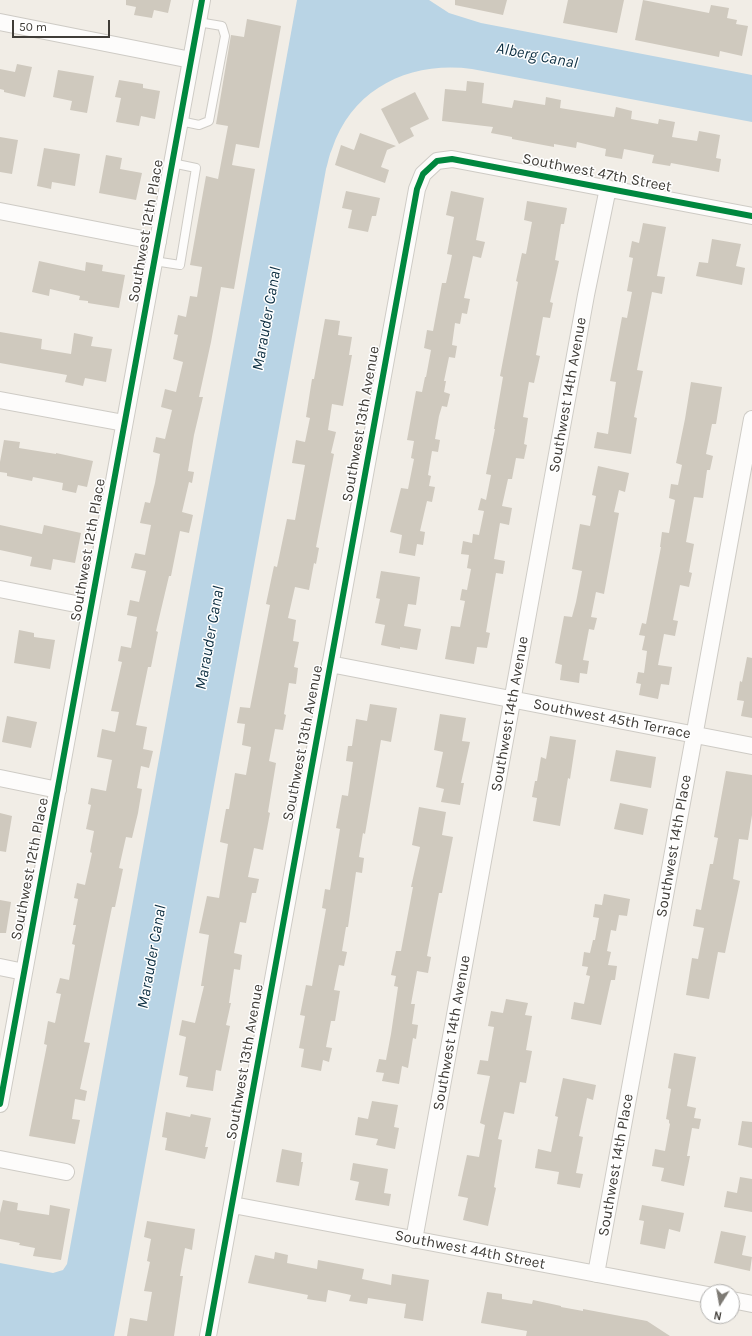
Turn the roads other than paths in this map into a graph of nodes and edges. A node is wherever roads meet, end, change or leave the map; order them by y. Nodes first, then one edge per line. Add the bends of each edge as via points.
1 (202, 0) edge
2 (0, 22) edge
3 (198, 22) junction
4 (191, 60) junction
5 (180, 121) junction
6 (437, 161) joint
7 (172, 162) junction
8 (608, 188) junction
9 (0, 211) edge
10 (752, 216) edge
11 (158, 242) junction
12 (154, 261) junction
13 (0, 400) edge
14 (752, 419) edge
15 (124, 423) junction
16 (0, 589) edge
17 (91, 607) junction
18 (330, 664) junction
19 (513, 700) junction
20 (694, 736) junction
21 (752, 746) edge
22 (0, 778) edge
23 (58, 790) junction
24 (0, 967) edge
25 (24, 972) junction
26 (0, 1104) edge
27 (0, 1158) edge
28 (66, 1172) dead end
29 (233, 1205) junction
30 (414, 1240) junction
31 (596, 1274) junction
32 (700, 1294) edge
33 (740, 1302) edge
34 (752, 1304) edge
35 (208, 1336) edge

1 - 3 street, Southwest 12th Place
2 - 4 street
3 - 4 street, Southwest 12th Place
3 - 5 lane via 222,26 225,36 209,121 199,125
4 - 5 street, Southwest 12th Place
5 - 7 street, Southwest 12th Place
6 - 8 street, Southwest 47th Street via 452,159
6 - 18 street, Southwest 13th Avenue via 423,174 417,189
7 - 11 street, Southwest 12th Place
7 - 12 lane via 196,168 180,265
8 - 10 street, Southwest 47th Street
8 - 19 street, Southwest 14th Avenue via 586,295
9 - 11 street
11 - 12 street, Southwest 12th Place
12 - 15 street, Southwest 12th Place
13 - 15 street
14 - 20 street, Southwest 14th Place
15 - 17 street, Southwest 12th Place
16 - 17 street
17 - 23 street, Southwest 12th Place
18 - 19 street, Southwest 45th Terrace
18 - 29 street, Southwest 13th Avenue
19 - 20 street, Southwest 45th Terrace
19 - 30 street, Southwest 14th Avenue
20 - 21 street, Southwest 45th Terrace
20 - 31 street, Southwest 14th Place
22 - 23 street
23 - 25 street, Southwest 12th Place
24 - 25 street
25 - 26 street, Southwest 12th Place
27 - 28 street
29 - 30 street, Southwest 44th Street
29 - 35 street, Southwest 13th Avenue
30 - 31 street, Southwest 44th Street
31 - 32 street, Southwest 44th Street
33 - 34 street

